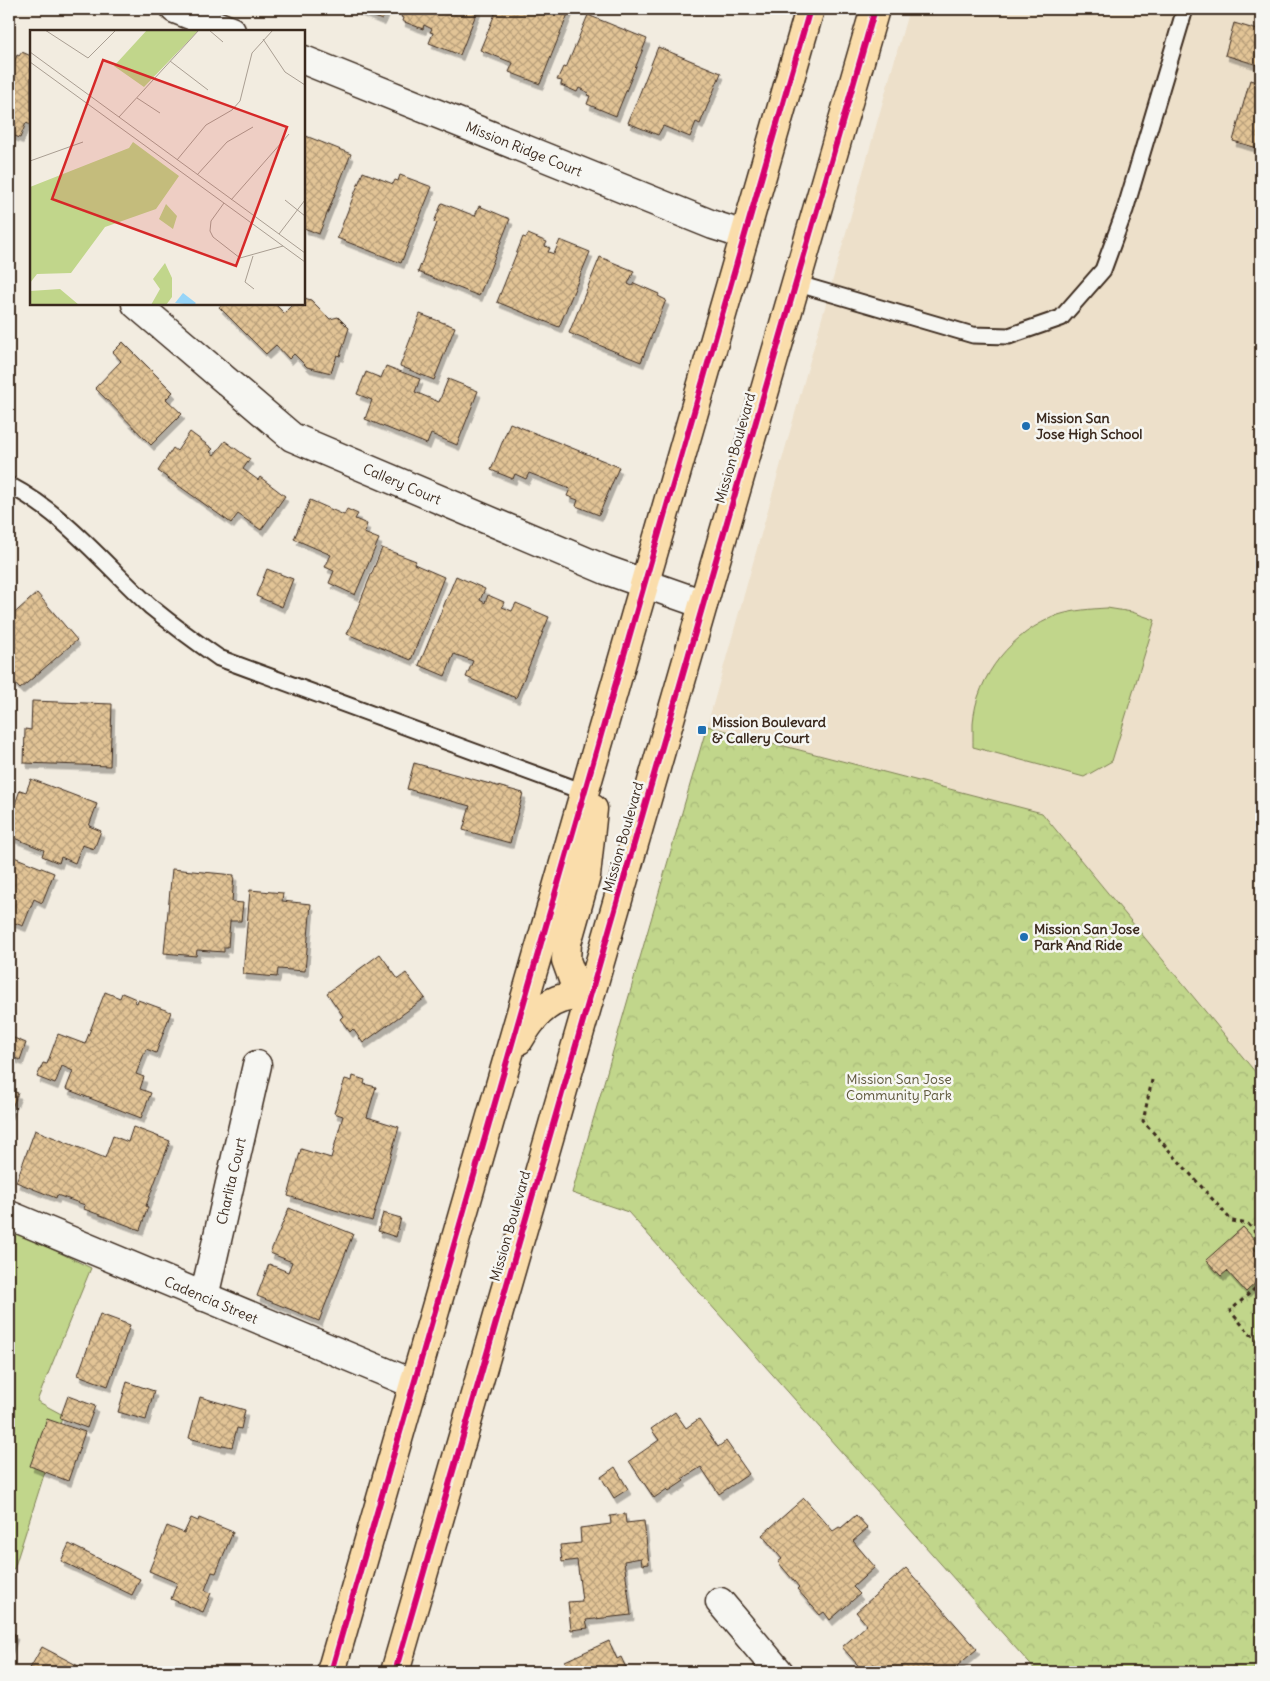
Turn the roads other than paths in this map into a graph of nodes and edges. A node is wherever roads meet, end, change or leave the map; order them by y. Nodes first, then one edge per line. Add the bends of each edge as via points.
1 (175, 9) edge
2 (810, 9) edge
3 (875, 9) edge
4 (1185, 9) edge
5 (228, 30) edge
6 (305, 60) edge
7 (745, 235) junction
8 (795, 284) junction
9 (137, 305) edge
10 (9, 485) edge
11 (644, 584) junction
12 (704, 604) junction
13 (600, 737) junction
14 (584, 792) junction
15 (588, 1001) junction
16 (257, 1065) dead end
17 (505, 1067) junction
18 (9, 1215) edge
19 (204, 1296) junction
20 (414, 1384) junction
21 (720, 1602) dead end
22 (331, 1672) edge
23 (395, 1672) edge
24 (779, 1672) edge

1 - 5 street
2 - 7 main road
3 - 8 main road, Mission Boulevard
4 - 8 lane via 1125,210 1103,270 1061,318 1009,336 973,335
6 - 7 street, Mission Ridge Court via 713,225
7 - 11 main road
8 - 12 main road, Mission Boulevard
9 - 11 street, Callery Court via 292,437
10 - 14 lane via 56,515 151,606 219,658
11 - 12 street, Callery Court
11 - 13 main road
12 - 15 main road, Mission Boulevard
13 - 14 main road
13 - 15 main road via 586,876 567,943 566,960 575,985
14 - 17 main road
15 - 17 main road via 570,997 550,1003 528,1024
15 - 23 main road, Mission Boulevard
16 - 19 street, Charlita Court
17 - 20 main road
18 - 19 street, Cadencia Street
19 - 20 street, Cadencia Street
20 - 22 main road
21 - 24 street

